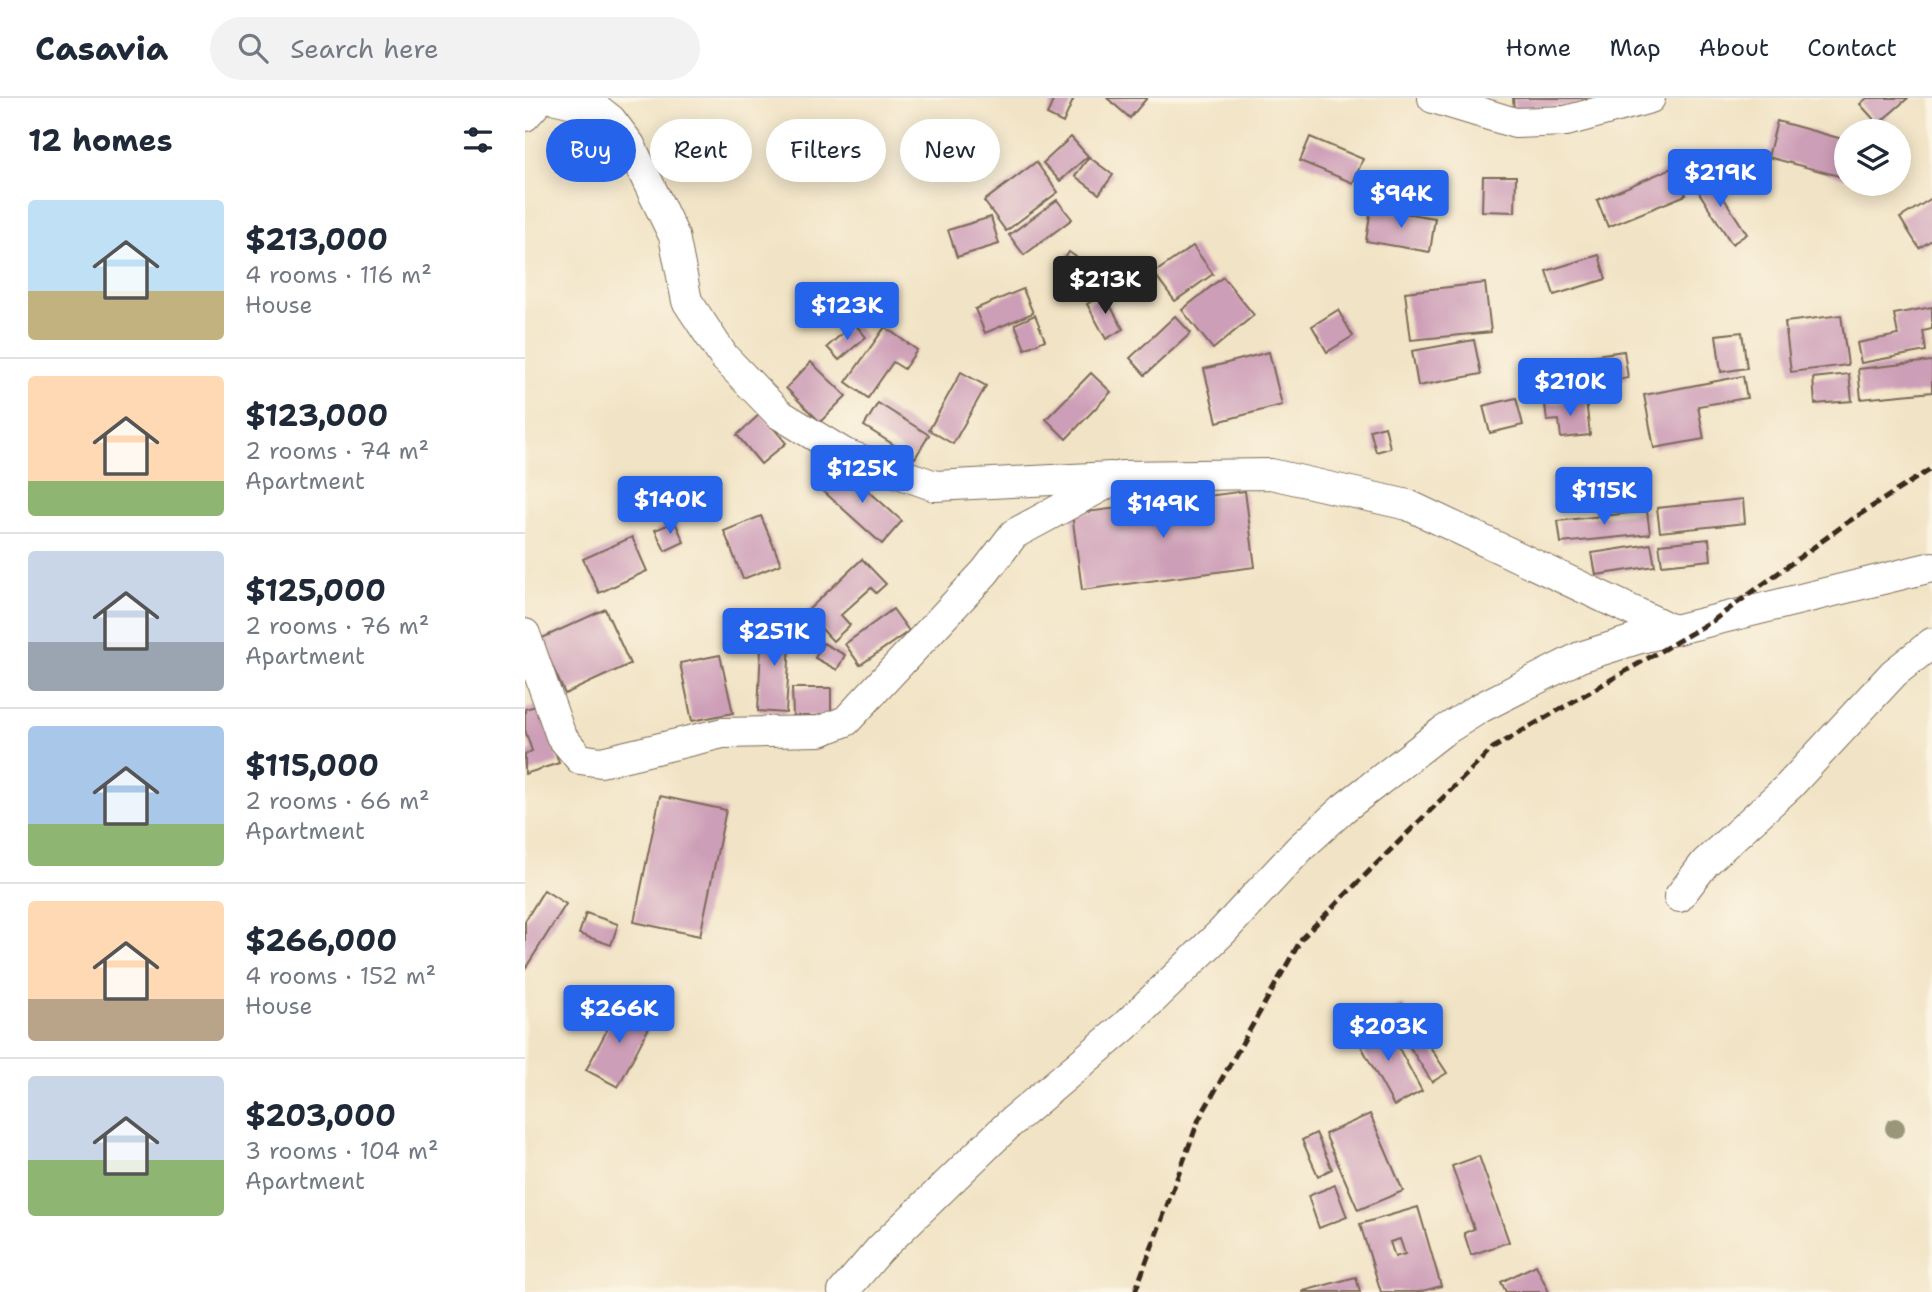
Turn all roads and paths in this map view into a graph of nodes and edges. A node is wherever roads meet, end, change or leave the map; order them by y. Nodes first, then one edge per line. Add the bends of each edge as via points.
1 (541, 98) edge
2 (552, 98) edge
3 (1433, 98) edge
4 (1650, 98) edge
5 (525, 116) edge
6 (1121, 476) junction
7 (1932, 567) edge
8 (1673, 630) junction
9 (525, 634) edge
10 (1932, 643) edge
11 (1679, 897) dead end
12 (843, 1292) edge

1 - 5 street
2 - 6 street via 596,108 630,145 674,236 687,301 724,357 779,414 845,454 935,486
3 - 4 street via 1515,123 1566,121
6 - 8 street via 1271,474 1408,505
6 - 9 street via 1014,534 985,572 846,720 820,731 723,733 601,762 580,759 561,736
7 - 8 street
8 - 12 street via 1580,657 1522,685 1441,732 1344,808 1125,1026 1009,1124 880,1249
10 - 11 street via 1894,673 1789,786 1705,863

